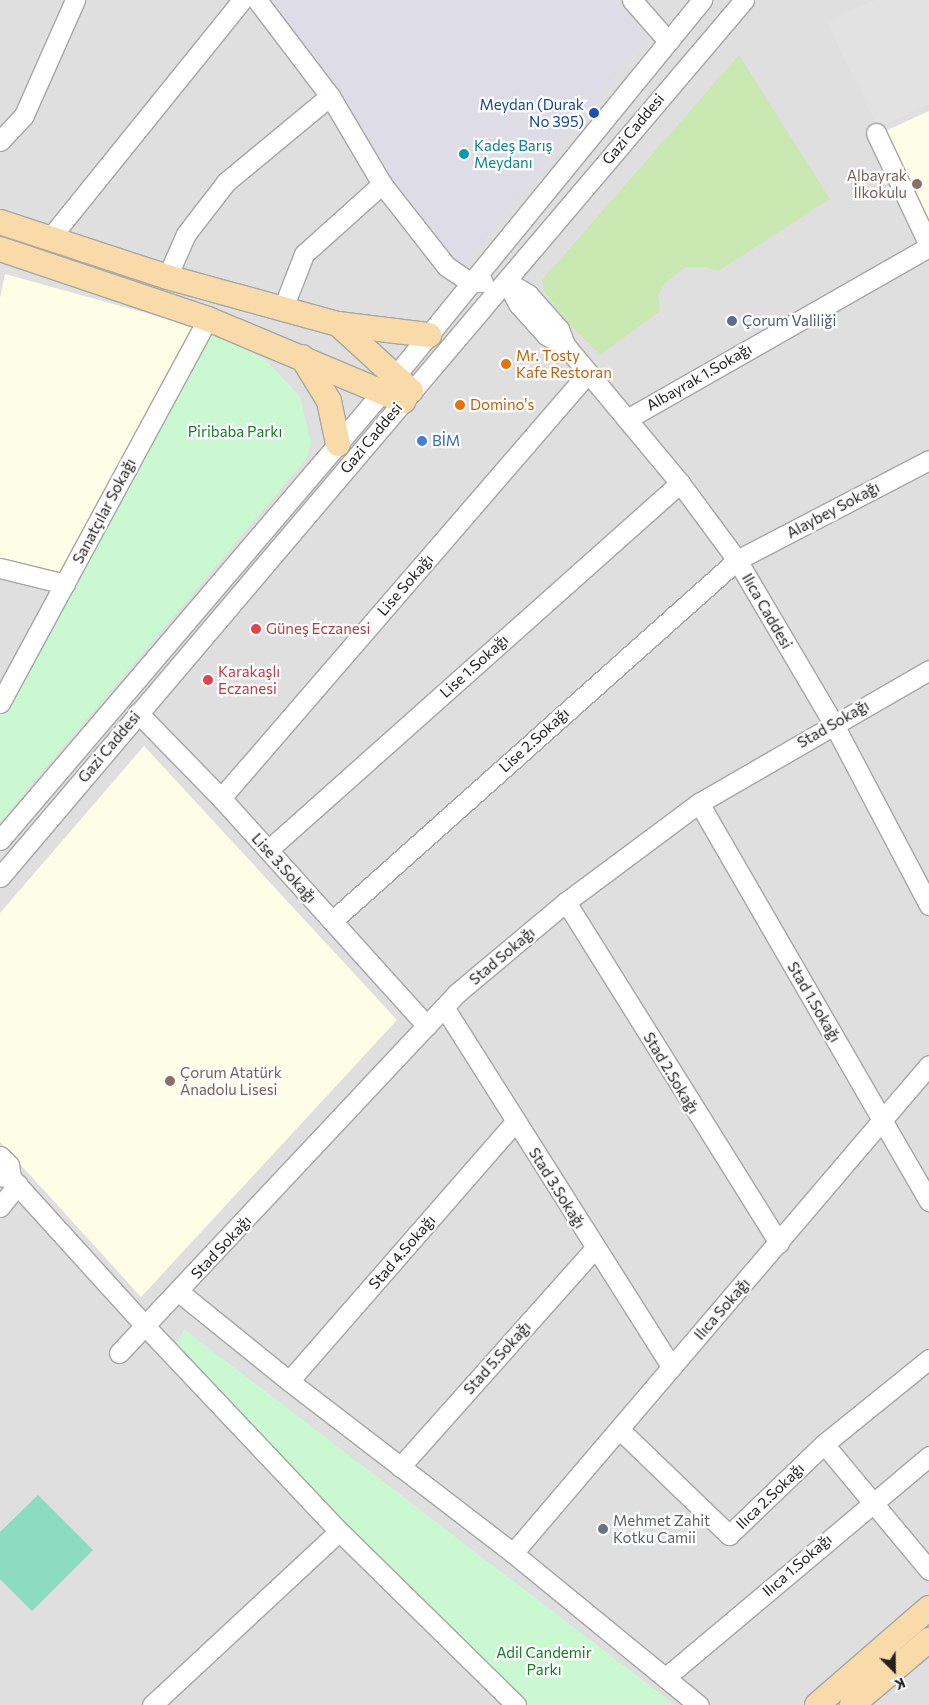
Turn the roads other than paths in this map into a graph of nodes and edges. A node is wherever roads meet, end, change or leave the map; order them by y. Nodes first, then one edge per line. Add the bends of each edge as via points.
1 (75, 0) edge
2 (242, 0) edge
3 (257, 0) edge
4 (632, 0) edge
5 (702, 0) edge
6 (744, 0) edge
7 (668, 41) junction
8 (330, 96) junction
9 (876, 133) dead end
10 (0, 140) edge
11 (382, 184) junction
12 (0, 219) edge
13 (50, 238) junction
14 (929, 246) edge
15 (0, 249) edge
16 (167, 277) junction
17 (506, 280) junction
18 (470, 282) junction
19 (284, 308) junction
20 (208, 319) junction
21 (338, 324) junction
22 (429, 335) junction
23 (302, 357) junction
24 (588, 373) junction
25 (398, 390) junction
26 (627, 419) junction
27 (338, 444) junction
28 (929, 460) edge
29 (680, 482) junction
30 (737, 560) junction
31 (0, 568) edge
32 (65, 584) junction
33 (929, 670) edge
34 (0, 703) edge
35 (138, 712) junction
36 (833, 723) junction
37 (221, 798) junction
38 (699, 803) junction
39 (0, 840) edge
40 (268, 850) junction
41 (0, 877) edge
42 (566, 902) junction
43 (929, 905) edge
44 (332, 920) junction
45 (444, 1007) junction
46 (427, 1026) junction
47 (929, 1065) edge
48 (881, 1119) junction
49 (515, 1122) junction
50 (0, 1156) edge
51 (10, 1179) edge
52 (929, 1201) edge
53 (0, 1207) edge
54 (779, 1243) junction
55 (595, 1248) junction
56 (179, 1292) junction
57 (146, 1327) junction
58 (119, 1354) dead end
59 (929, 1359) edge
60 (672, 1368) junction
61 (289, 1381) junction
62 (619, 1429) junction
63 (824, 1444) junction
64 (929, 1456) edge
65 (400, 1467) junction
66 (872, 1500) junction
67 (339, 1531) junction
68 (514, 1553) junction
69 (929, 1570) edge
70 (929, 1608) edge
71 (929, 1640) edge
72 (666, 1676) junction
73 (505, 1701) edge
74 (152, 1705) edge
75 (698, 1705) edge
76 (817, 1705) edge
77 (852, 1705) edge

1 - 10 street via 24,115
2 - 13 street
3 - 8 street
4 - 7 street
5 - 7 street, Gazi Caddesi
6 - 17 street, Gazi Caddesi
7 - 18 street, Gazi Caddesi
8 - 11 street
8 - 16 street via 226,182 186,234
9 - 14 street
11 - 18 street via 446,266
11 - 19 street via 304,254
12 - 13 main road
13 - 16 main road
14 - 26 street, Albayrak 1.Sokağı
15 - 20 main road
16 - 19 main road
17 - 18 street
17 - 24 street, Ilıca Caddesi via 528,294 559,329 565,345
17 - 25 street, Gazi Caddesi
18 - 22 street, Gazi Caddesi
19 - 21 main road
20 - 23 main road
20 - 32 street, Sanatçılar Sokağı
21 - 22 main road
21 - 25 main road
22 - 25 street, Gazi Caddesi
23 - 25 main road
23 - 27 main road via 329,401
24 - 26 street, Ilıca Caddesi
24 - 37 street, Lise Sokağı
25 - 27 street, Gazi Caddesi
25 - 35 street, Gazi Caddesi
26 - 29 street, Ilıca Caddesi
27 - 39 street, Gazi Caddesi
28 - 30 street, Alaybey Sokağı
29 - 30 street, Ilıca Caddesi
29 - 40 street, Lise 1.Sokağı
30 - 36 street, Ilıca Caddesi
30 - 44 street, Lise 2.Sokağı
31 - 32 street
32 - 34 street, Sanatçılar Sokağı
33 - 36 street, Stad Sokağı
35 - 37 street, Lise 3.Sokağı
35 - 41 street, Gazi Caddesi
36 - 38 street, Stad Sokağı
36 - 43 street, Ilıca Caddesi
37 - 40 street, Lise 3.Sokağı
38 - 42 street, Stad Sokağı
38 - 48 street, Stad 1.Sokağı
40 - 44 street, Lise 3.Sokağı
42 - 45 street, Stad Sokağı
42 - 54 street, Stad 2.Sokağı
44 - 46 street, Lise 3.Sokağı
45 - 46 street, Stad Sokağı
45 - 49 street, Stad 3.Sokağı
46 - 56 street, Stad Sokağı
47 - 48 street, Ilıca Sokağı
48 - 52 street, Stad 1.Sokağı
48 - 54 street, Ilıca Sokağı
49 - 55 street, Stad 3.Sokağı
49 - 61 street, Stad 4.Sokağı
50 - 51 street via 8,1165
51 - 53 street
51 - 57 street
54 - 60 street, Ilıca Sokağı
55 - 60 street, Stad 3.Sokağı
55 - 65 street, Stad 5.Sokağı
56 - 57 street, Stad Sokağı
56 - 61 street
57 - 58 street, Stad Sokağı
57 - 67 street
59 - 63 street, Ilıca 2.Sokağı
60 - 62 street, Ilıca Sokağı
61 - 65 street
62 - 63 street, Ilıca 2.Sokağı via 729,1535
62 - 68 street, Ilıca Sokağı
63 - 66 street
64 - 66 street, Ilıca 1.Sokağı
65 - 68 street
66 - 69 street
66 - 72 street, Ilıca 1.Sokağı
67 - 73 street
67 - 74 street
68 - 72 street
70 - 76 main road
71 - 77 main road
72 - 75 street

